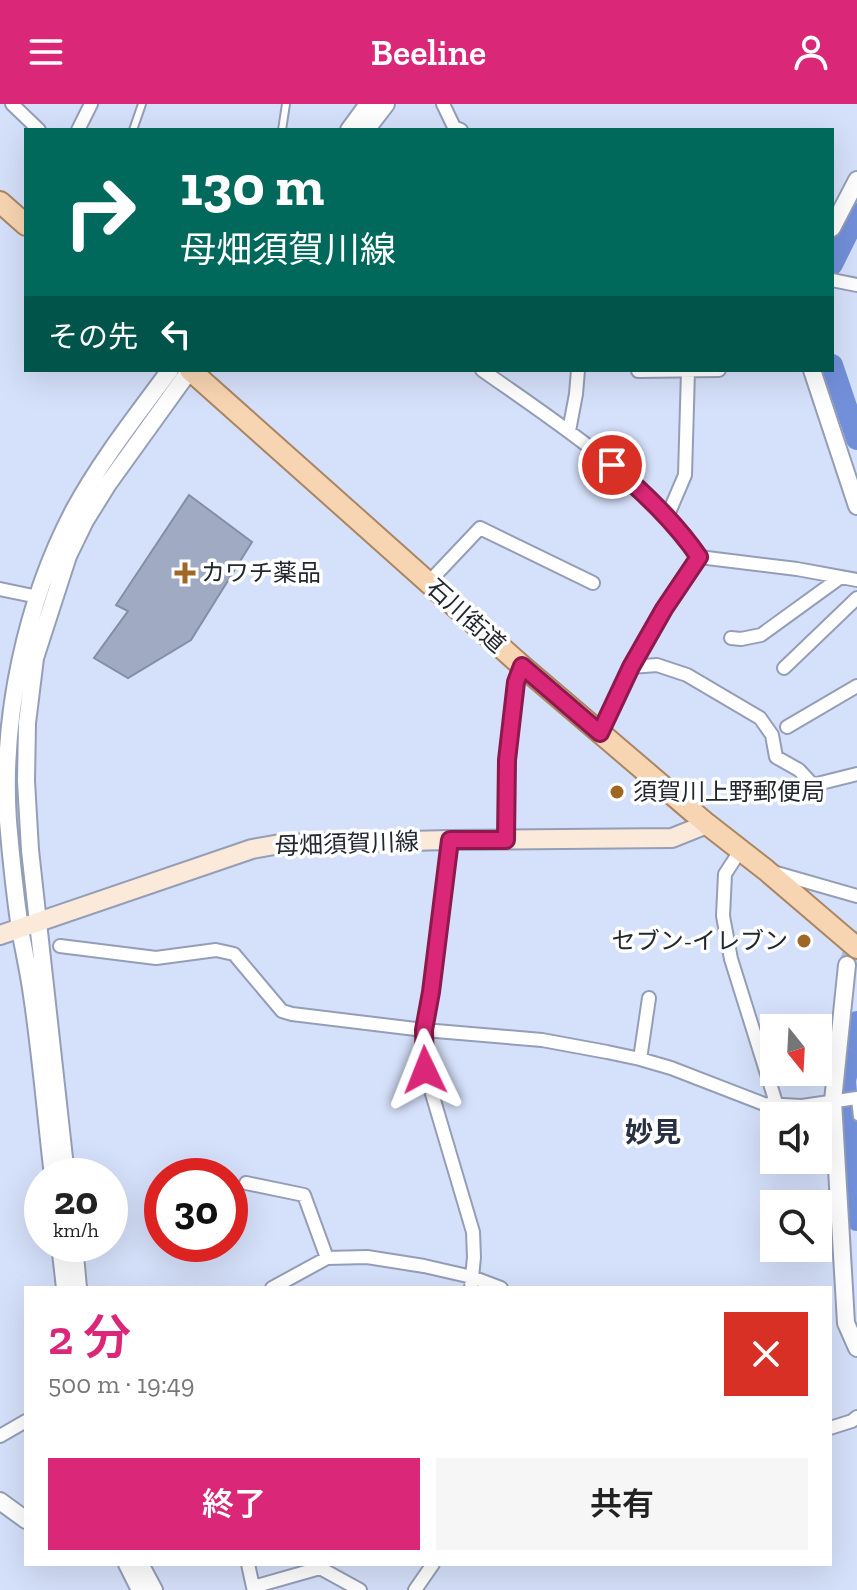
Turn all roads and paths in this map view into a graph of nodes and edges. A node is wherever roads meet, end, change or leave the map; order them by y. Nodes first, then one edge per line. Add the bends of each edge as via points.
1 (12, 104) edge
2 (91, 104) edge
3 (142, 104) edge
4 (286, 104) edge
5 (368, 104) edge
6 (386, 104) edge
7 (443, 104) edge
8 (37, 128) edge
9 (79, 128) edge
10 (134, 128) edge
11 (282, 128) edge
12 (350, 128) edge
13 (368, 128) edge
14 (456, 128) edge
15 (857, 180) edge
16 (0, 202) edge
17 (24, 223) edge
18 (834, 224) edge
19 (834, 280) edge
20 (857, 285) edge
21 (169, 372) edge
22 (189, 372) edge
23 (192, 372) edge
24 (485, 372) edge
25 (578, 372) edge
26 (688, 372) edge
27 (813, 372) edge
28 (569, 431) junction
29 (857, 506) edge
30 (667, 517) junction
31 (699, 557) junction
32 (841, 577) junction
33 (857, 580) edge
34 (428, 583) junction
35 (593, 583) dead end
36 (0, 589) edge
37 (38, 597) junction
38 (857, 598) edge
39 (731, 638) dead end
40 (522, 666) junction
41 (631, 667) junction
42 (784, 668) dead end
43 (857, 686) edge
44 (6, 713) edge
45 (787, 727) dead end
46 (600, 733) junction
47 (857, 774) edge
48 (3, 786) edge
49 (707, 824) junction
50 (450, 840) junction
51 (506, 840) junction
52 (740, 851) junction
53 (766, 870) junction
54 (857, 896) edge
55 (31, 925) junction
56 (0, 935) edge
57 (60, 946) dead end
58 (852, 956) edge
59 (649, 998) dead end
60 (424, 1030) junction
61 (640, 1059) junction
62 (856, 1099) edge
63 (833, 1101) junction
64 (760, 1102) edge
65 (776, 1102) edge
66 (827, 1102) edge
67 (857, 1117) edge
68 (51, 1158) edge
69 (63, 1158) edge
70 (248, 1183) edge
71 (327, 1258) junction
72 (62, 1262) edge
73 (76, 1262) edge
74 (472, 1282) edge
75 (65, 1286) edge
76 (78, 1286) edge
77 (276, 1286) edge
78 (857, 1348) edge
79 (857, 1417) edge
80 (24, 1422) edge
81 (832, 1427) edge
82 (0, 1436) edge
83 (0, 1501) edge
84 (24, 1519) edge
85 (128, 1566) edge
86 (141, 1566) edge
87 (248, 1566) edge
88 (432, 1566) edge
89 (140, 1590) edge
90 (154, 1590) edge
91 (360, 1590) edge
92 (415, 1590) edge

1 - 8 street
2 - 9 street
3 - 10 lane
4 - 11 lane
5 - 12 street
6 - 13 street
7 - 14 street
15 - 18 street
16 - 17 main road
19 - 20 street
21 - 37 street via 74,510
22 - 55 street via 85,521 35,658 26,781
23 - 34 main road, 石川街道
24 - 28 street
25 - 28 street
26 - 30 street via 685,475
27 - 29 street
28 - 30 street
30 - 31 street
31 - 32 street
31 - 41 street
32 - 33 street
32 - 39 street via 761,635
34 - 35 street via 480,528
34 - 40 main road, 石川街道
36 - 37 street
37 - 44 street
38 - 42 street
40 - 46 main road, 石川街道
40 - 51 street via 507,760
41 - 46 street
41 - 47 street via 657,665 687,675 760,718 772,735 776,757 813,785
43 - 45 street
44 - 48 street
46 - 49 main road, 石川街道
48 - 55 street
49 - 51 main road, 母畑須賀川線 via 672,838
49 - 52 main road, 石川街道
50 - 51 main road, 母畑須賀川線
50 - 55 main road, 母畑須賀川線 via 252,849
50 - 60 street
52 - 53 main road, 石川街道
52 - 65 street via 725,874 723,916 731,959
53 - 54 street
53 - 58 main road, 石川街道
55 - 56 main road, 母畑須賀川線
55 - 68 street via 32,994
55 - 69 street
57 - 60 street via 156,958 216,950 234,954 282,1011
58 - 63 street
59 - 61 street
60 - 61 street via 542,1040
60 - 74 street via 425,1070 473,1232
61 - 64 street
62 - 63 street
62 - 67 lane
63 - 66 street
63 - 78 street via 846,1323
70 - 71 street via 304,1195
71 - 74 street via 367,1257 424,1266
71 - 77 street
72 - 75 street
73 - 76 street
79 - 81 street
80 - 82 street
83 - 84 street
85 - 89 street
86 - 90 street
87 - 91 street via 253,1587 320,1568
88 - 92 street

